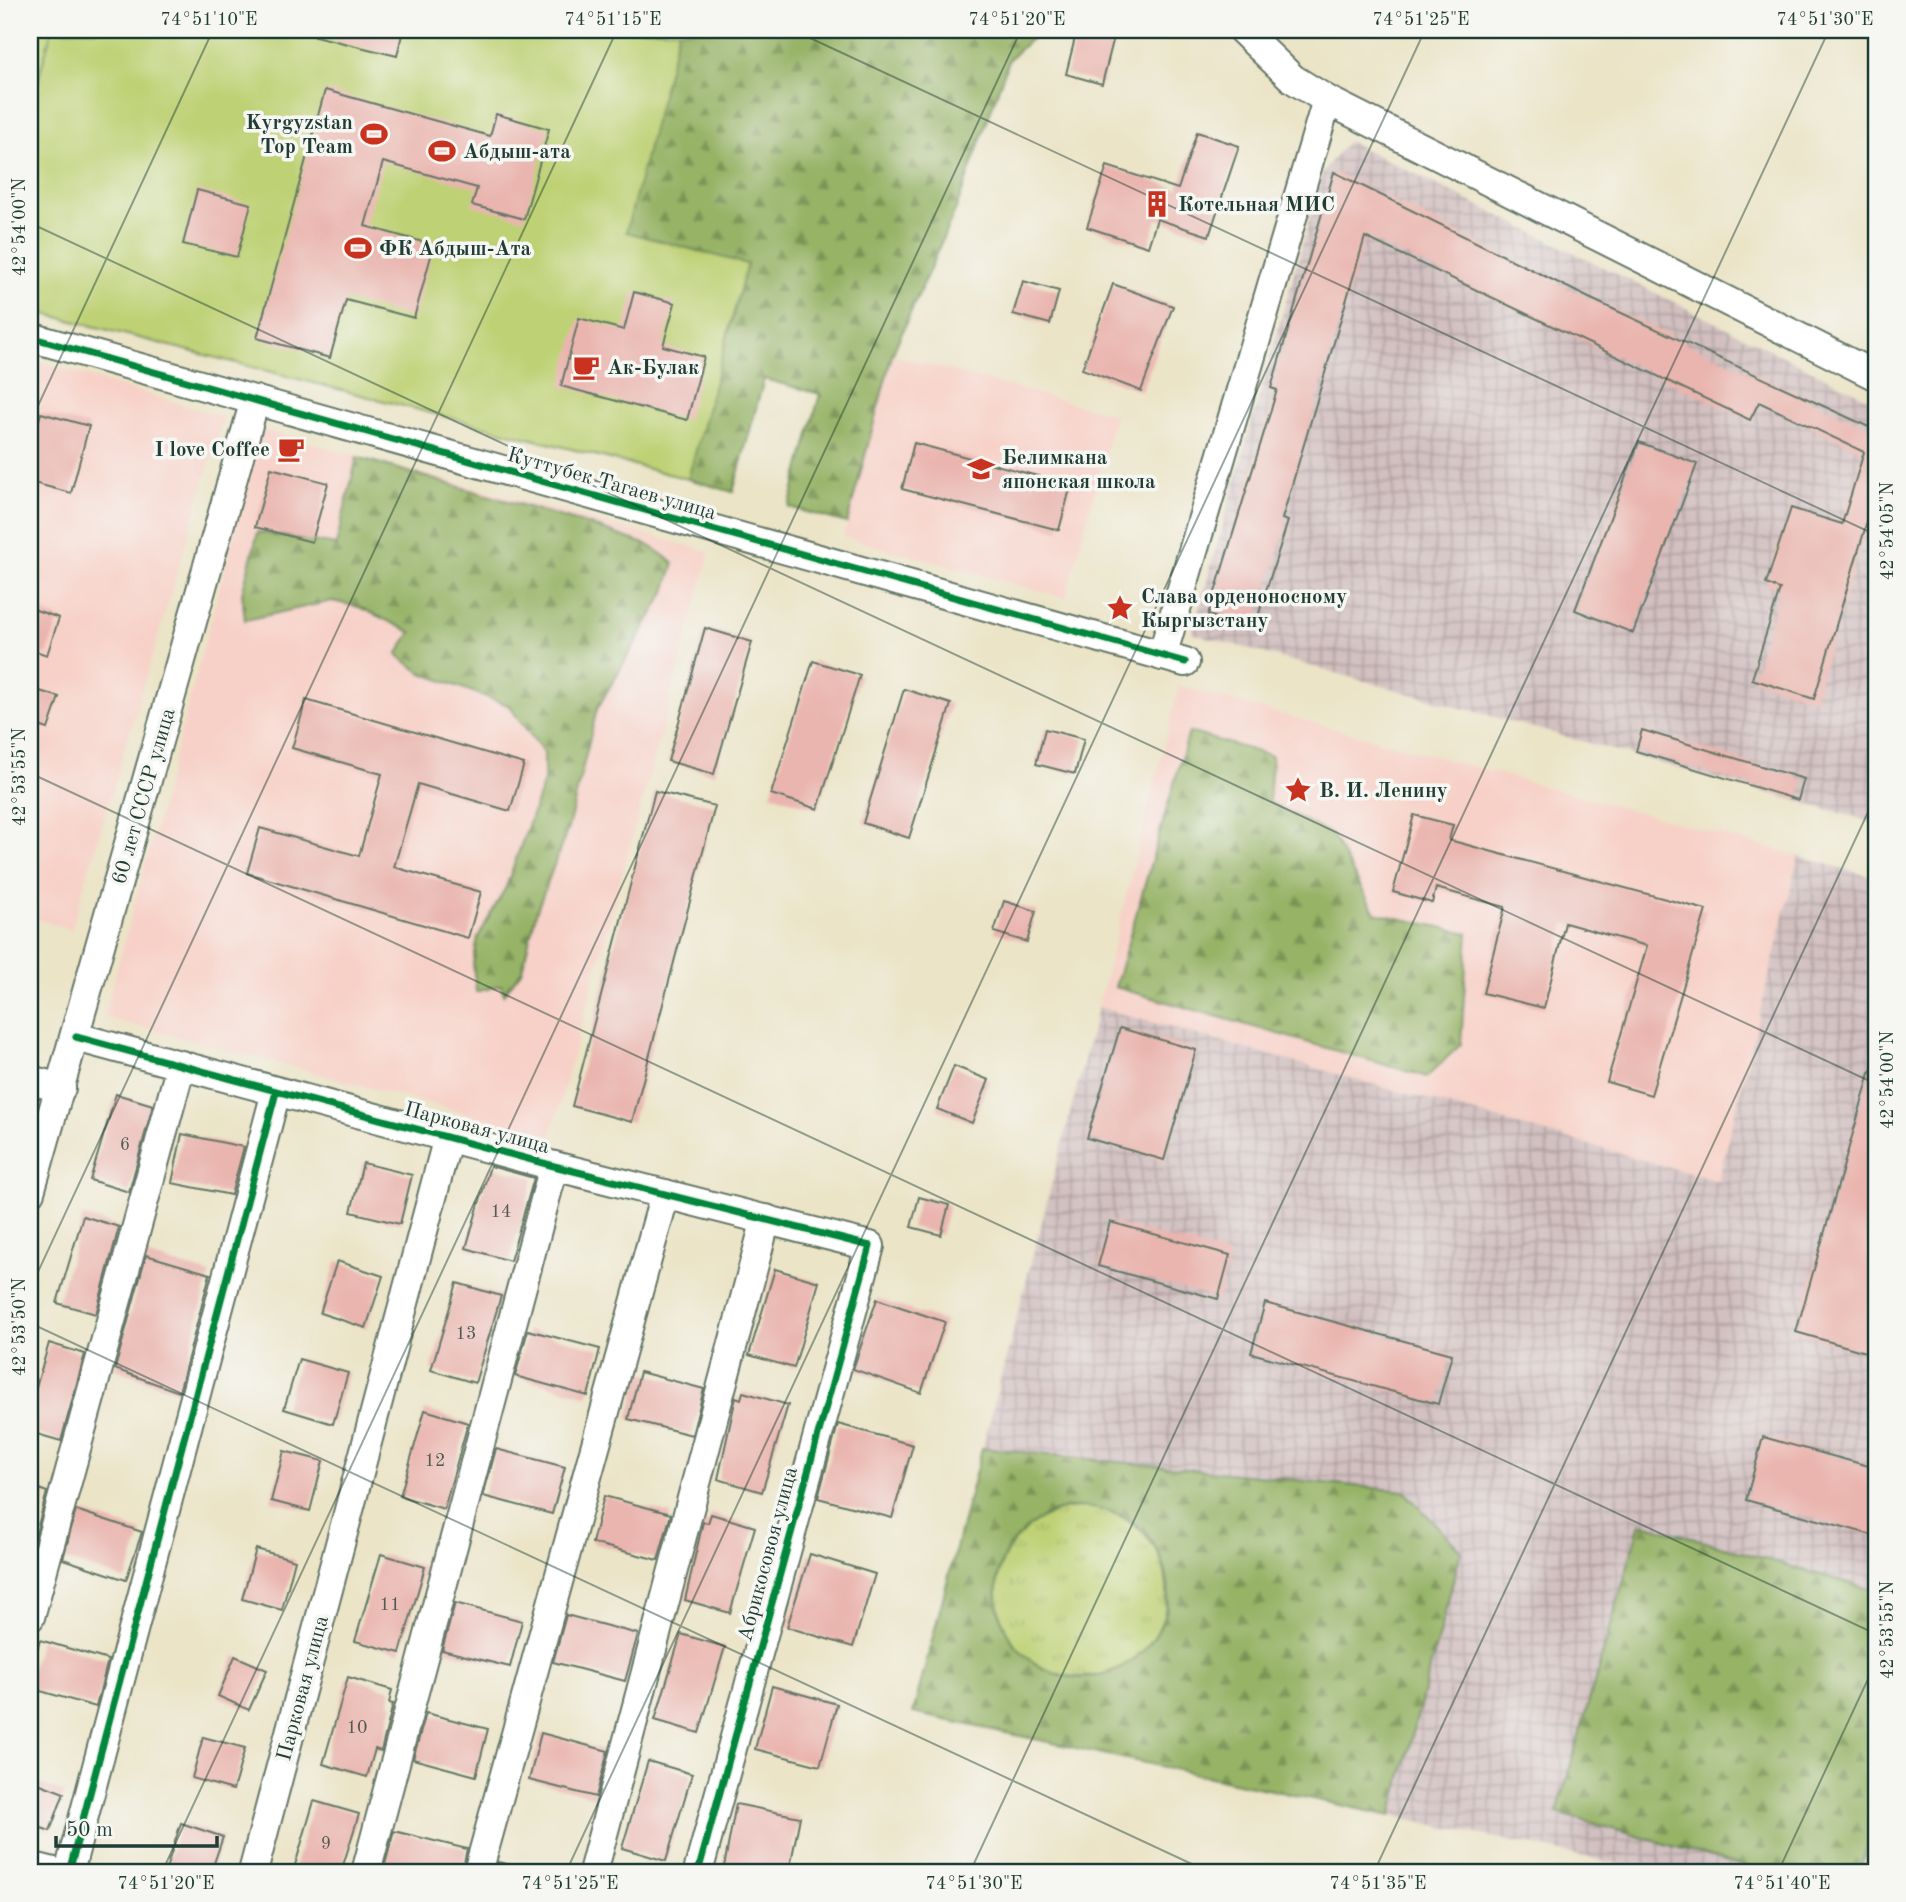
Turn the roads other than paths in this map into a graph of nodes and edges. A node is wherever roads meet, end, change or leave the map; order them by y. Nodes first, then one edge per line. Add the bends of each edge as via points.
1 (1242, 30) edge
2 (1327, 100) junction
3 (30, 337) edge
4 (1876, 376) edge
5 (255, 400) junction
6 (76, 1037) junction
7 (181, 1065) junction
8 (30, 1080) edge
9 (61, 1088) junction
10 (276, 1092) junction
11 (448, 1138) junction
12 (554, 1166) junction
13 (30, 1192) edge
14 (665, 1194) junction
15 (765, 1219) junction
16 (870, 1246) joint
17 (30, 1617) edge
18 (30, 1866) edge
19 (54, 1872) edge
20 (69, 1872) edge
21 (253, 1872) edge
22 (366, 1872) edge
23 (478, 1872) edge
24 (593, 1872) edge
25 (698, 1872) edge

1 - 2 street via 1293,79
2 - 4 street
2 - 5 street, Куттубек Тагаев улица via 1173,659
3 - 5 street, Куттубек Тагаев улица
5 - 6 street, 60 лет СССР улица
6 - 7 street, Парковая улица
6 - 9 street, 60 лет СССР улица
7 - 10 street, Парковая улица
7 - 17 street
8 - 9 street
9 - 13 street, 60 лет СССР улица
10 - 11 street, Парковая улица
10 - 20 street
11 - 12 street, Парковая улица
11 - 21 street, Парковая улица
12 - 14 street, Парковая улица
12 - 22 street
14 - 15 street, Парковая улица
14 - 23 street
15 - 16 street, Парковая улица
15 - 24 street
16 - 25 street, Абрикосовоя улица
18 - 19 street

